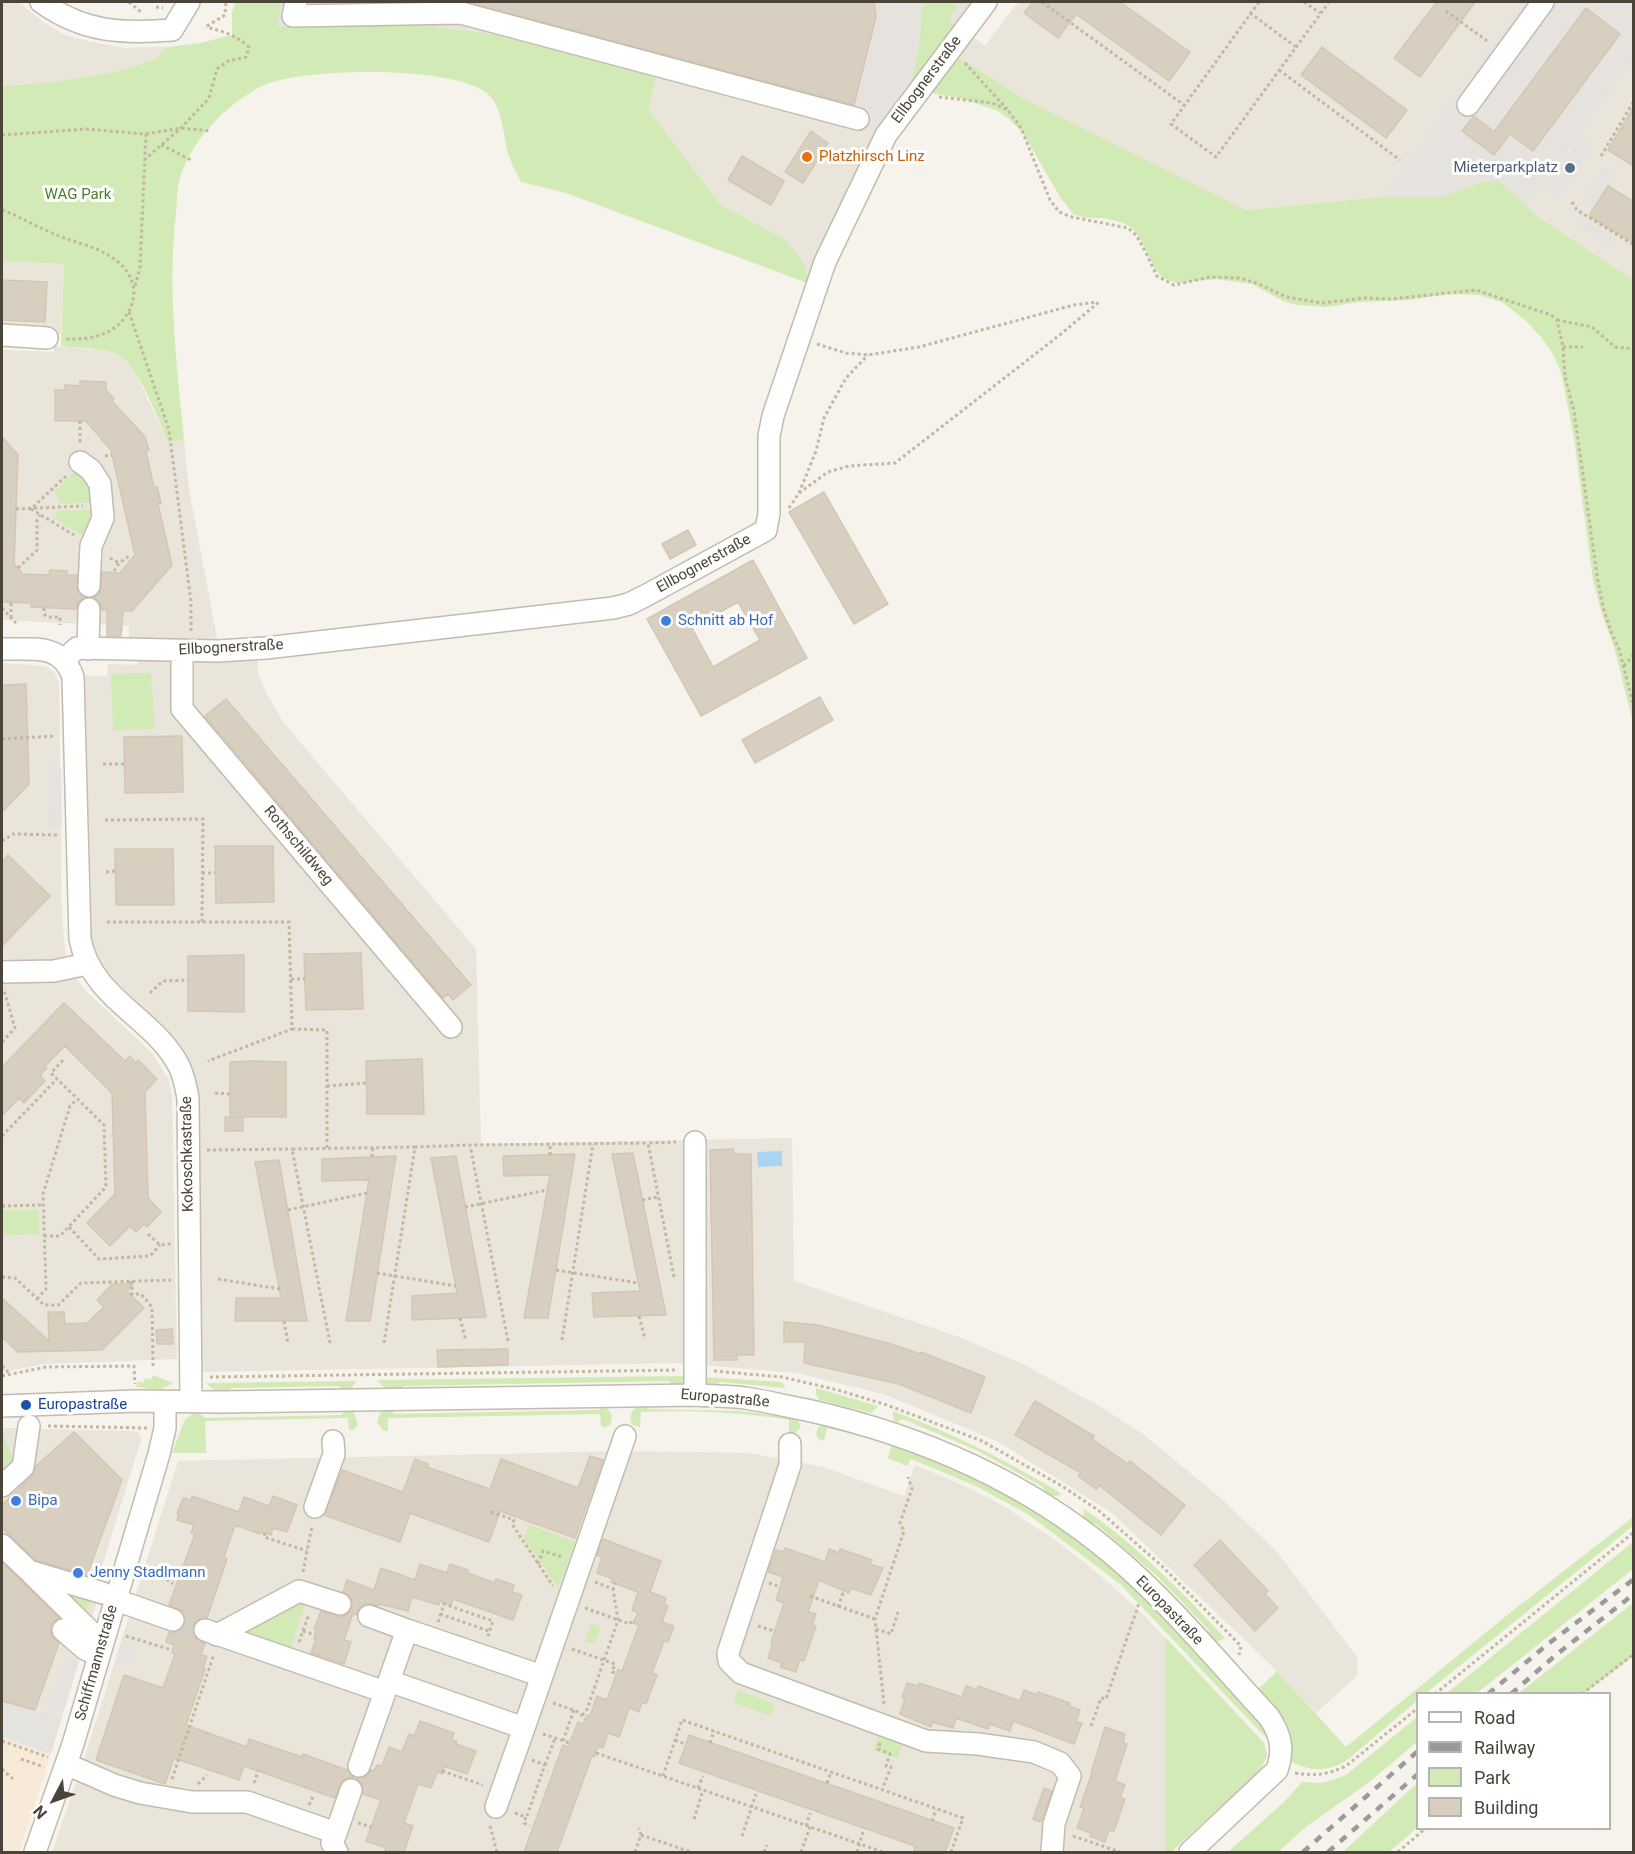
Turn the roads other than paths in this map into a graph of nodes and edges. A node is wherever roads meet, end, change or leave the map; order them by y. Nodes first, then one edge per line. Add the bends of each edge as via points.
1 (40, 2) edge
2 (189, 2) edge
3 (296, 2) edge
4 (986, 2) edge
5 (1543, 2) edge
6 (1468, 105) dead end
7 (858, 119) dead end
8 (2, 336) edge
9 (47, 338) road end
10 (80, 462) dead end
11 (89, 586) dead end
12 (89, 609) dead end
13 (2, 649) edge
14 (88, 649) junction
15 (187, 651) junction
16 (65, 659) junction
17 (87, 964) junction
18 (2, 972) edge
19 (451, 1027) dead end
20 (696, 1142) road end
21 (695, 1395) junction
22 (165, 1402) junction
23 (191, 1402) junction
24 (2, 1406) edge
25 (29, 1426) road end
26 (625, 1436) dead end
27 (333, 1441) dead end
28 (790, 1444) dead end
29 (2, 1486) edge
30 (315, 1507) road end
31 (2, 1545) edge
32 (29, 1571) junction
33 (109, 1596) junction
34 (340, 1604) dead end
35 (369, 1616) dead end
36 (173, 1620) tunnel mouth
37 (63, 1630) dead end
38 (407, 1630) junction
39 (91, 1632) dead end
40 (99, 1655) junction
41 (542, 1676) junction
42 (387, 1687) junction
43 (524, 1728) junction
44 (56, 1764) junction
45 (359, 1766) dead end
46 (351, 1790) dead end
47 (499, 1799) road end
48 (336, 1843) edge
49 (35, 1852) edge
50 (1052, 1852) edge
51 (1190, 1852) edge

1 - 2 street via 85,25 138,33 172,30
3 - 7 street via 293,16 461,14
4 - 15 street, Ellbognerstraße via 886,135 825,262 773,416 766,530 645,596 613,608 266,648
5 - 6 street
8 - 9 street
10 - 11 street via 100,484 103,518 91,546
12 - 14 street
13 - 16 street via 48,650
14 - 15 street, Ellbognerstraße
14 - 16 street, Ellbognerstraße via 77,648
15 - 19 street, Rothschildweg via 182,709
16 - 17 street, Kokoschkastraße via 73,677 80,939
17 - 18 street via 54,971
17 - 23 street, Kokoschkastraße via 97,980 158,1038 180,1068 188,1098
20 - 21 street
21 - 23 street, Europastraße
21 - 51 street, Europastraße via 744,1398 855,1421 941,1451 1002,1480 1063,1517 1113,1555 1269,1717 1281,1740 1281,1757 1271,1776
22 - 23 street, Europastraße
22 - 24 street, Europastraße
22 - 33 street, Schiffmannstraße via 159,1454
25 - 29 street via 23,1467
26 - 41 street
27 - 30 street via 334,1454
28 - 50 street via 790,1465 728,1653 729,1661 741,1673 926,1741 1034,1752 1060,1763 1070,1776 1054,1830
31 - 32 street
32 - 33 street
32 - 39 street
33 - 36 street
33 - 40 street, Schiffmannstraße
34 - 42 street via 307,1594 214,1634
35 - 38 street
37 - 40 street via 85,1649
38 - 41 street
38 - 42 street
40 - 44 street, Schiffmannstraße
41 - 43 street
42 - 43 street
42 - 45 street
43 - 47 street
44 - 48 street via 114,1785 165,1797 192,1802 247,1802
44 - 49 street, Schiffmannstraße
46 - 48 street

